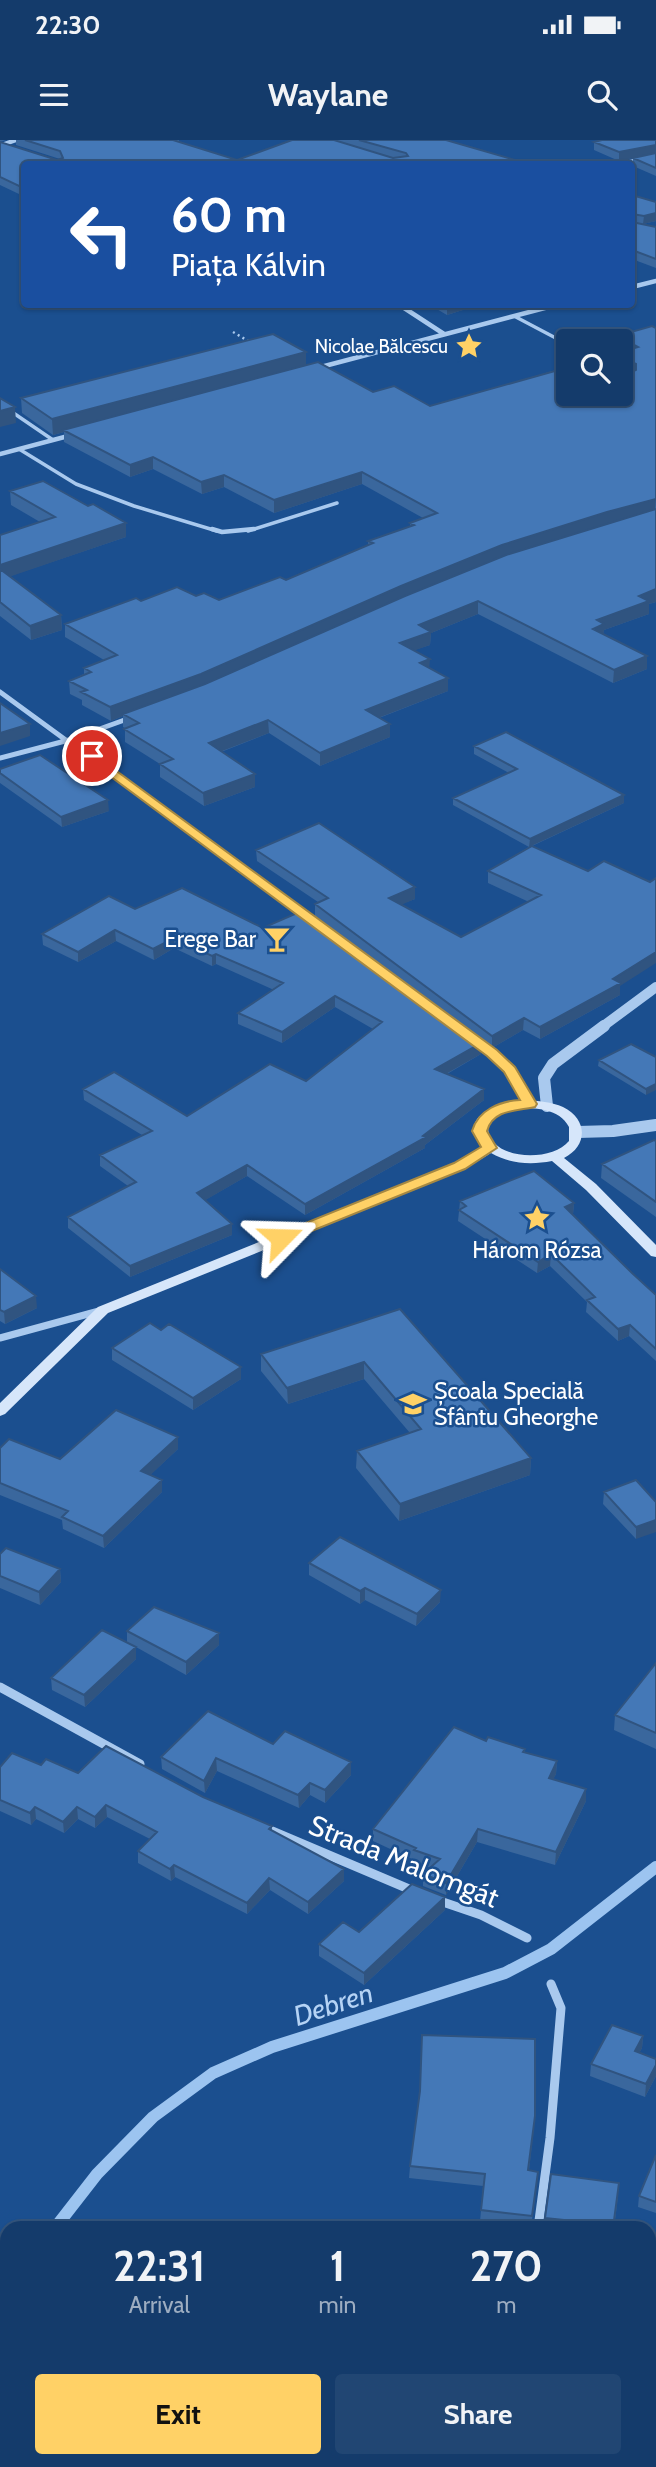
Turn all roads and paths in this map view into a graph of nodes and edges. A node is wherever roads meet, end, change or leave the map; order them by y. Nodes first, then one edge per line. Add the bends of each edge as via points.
1 (16, 140) edge
2 (1, 145) edge
3 (13, 149) edge
4 (656, 156) edge
5 (635, 161) edge
6 (656, 281) edge
7 (635, 286) edge
8 (404, 308) edge
9 (545, 308) edge
10 (514, 316) junction
11 (233, 332) dead end
12 (444, 334) junction
13 (556, 338) edge
14 (255, 345) edge
15 (311, 370) edge
16 (1, 404) edge
17 (79, 433) edge
18 (53, 440) junction
19 (19, 449) junction
20 (0, 454) edge
21 (337, 503) dead end
22 (0, 692) edge
23 (135, 716) edge
24 (69, 740) junction
25 (0, 758) edge
26 (314, 921) edge
27 (656, 987) edge
28 (470, 1036) edge
29 (530, 1104) junction
30 (547, 1106) junction
31 (656, 1125) edge
32 (578, 1132) junction
33 (490, 1148) junction
34 (555, 1157) junction
35 (656, 1253) edge
36 (103, 1310) junction
37 (0, 1338) edge
38 (0, 1411) edge
39 (0, 1687) edge
40 (148, 1768) edge
41 (264, 1828) edge
42 (420, 1893) edge
43 (432, 1898) edge
44 (527, 1938) dead end
45 (551, 1984) dead end
46 (539, 2221) edge

1 - 2 street
2 - 3 street
4 - 5 street
6 - 7 street
8 - 12 street
9 - 10 street
10 - 12 street
10 - 13 lane
11 - 14 path
12 - 15 street
16 - 18 lane
17 - 18 street
18 - 19 street
19 - 20 street
19 - 21 lane via 76,484 222,531 247,531
22 - 24 street
23 - 24 street
24 - 25 street
24 - 26 street
27 - 30 street via 553,1065 544,1078
28 - 29 street via 510,1070
29 - 30 main road
29 - 33 main road via 501,1108 482,1122 482,1140
30 - 32 main road via 568,1115
31 - 32 street
32 - 34 main road via 573,1146
33 - 34 main road via 527,1160
33 - 36 main road via 460,1166
34 - 35 main road
36 - 37 street
36 - 38 main road
39 - 40 street
41 - 42 street, Strada Malomgát
43 - 44 street, Strada Malomgát
45 - 46 street via 561,2008

